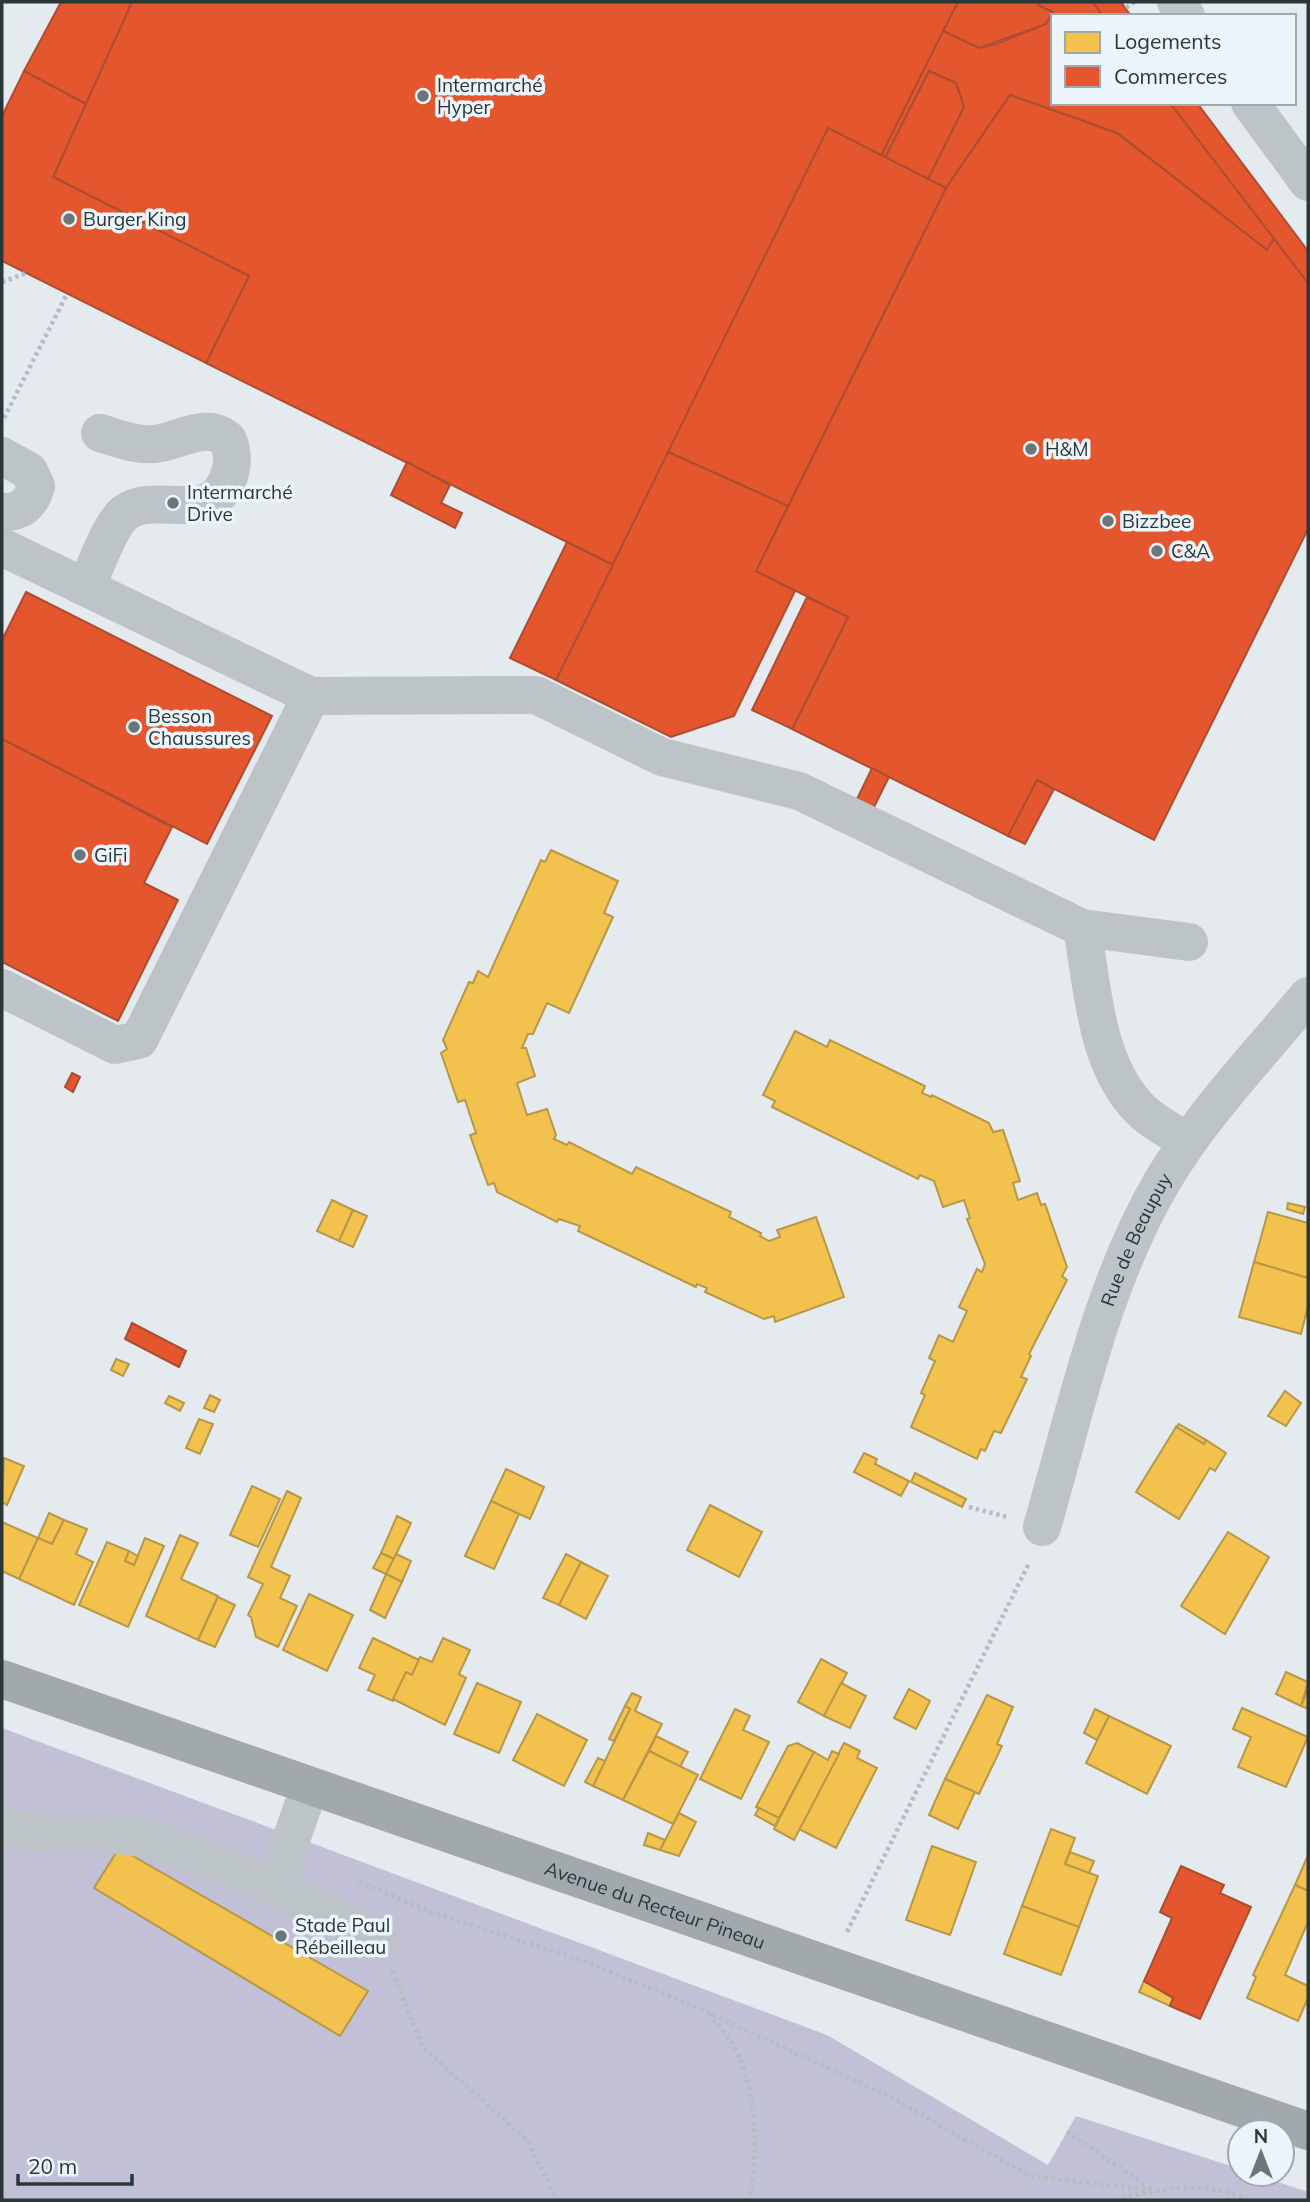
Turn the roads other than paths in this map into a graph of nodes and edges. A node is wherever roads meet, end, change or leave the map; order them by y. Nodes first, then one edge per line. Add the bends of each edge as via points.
1 (1251, 105) edge
2 (1308, 182) edge
3 (100, 433) dead end
4 (2, 456) edge
5 (2, 512) edge
6 (2, 547) edge
7 (86, 587) junction
8 (311, 696) junction
9 (1082, 928) junction
10 (1189, 942) dead end
11 (2, 988) edge
12 (1308, 996) edge
13 (1187, 1141) junction
14 (1042, 1527) road end
15 (2, 1679) edge
16 (310, 1786) junction
17 (2, 1825) edge
18 (274, 1888) junction
19 (379, 1938) road end
20 (1308, 2131) edge

1 - 2 street
3 - 7 street via 153,445 214,432 228,440 233,459 224,490 214,499 189,506 139,506 125,513
4 - 5 street via 29,471 36,486 29,503 12,513
6 - 7 street
7 - 8 street
8 - 9 street via 536,695 662,757 799,791
8 - 11 street via 139,1040 115,1045
9 - 10 street
9 - 13 street via 1103,1044 1124,1088 1142,1111
12 - 13 street, Rue de Beaupuy
13 - 14 street, Rue de Beaupuy via 1161,1182 1114,1280
15 - 16 main road, Avenue du Recteur Pineau
16 - 18 street
16 - 20 main road, Avenue du Recteur Pineau
17 - 18 street via 45,1834 119,1835 158,1842
18 - 19 street

